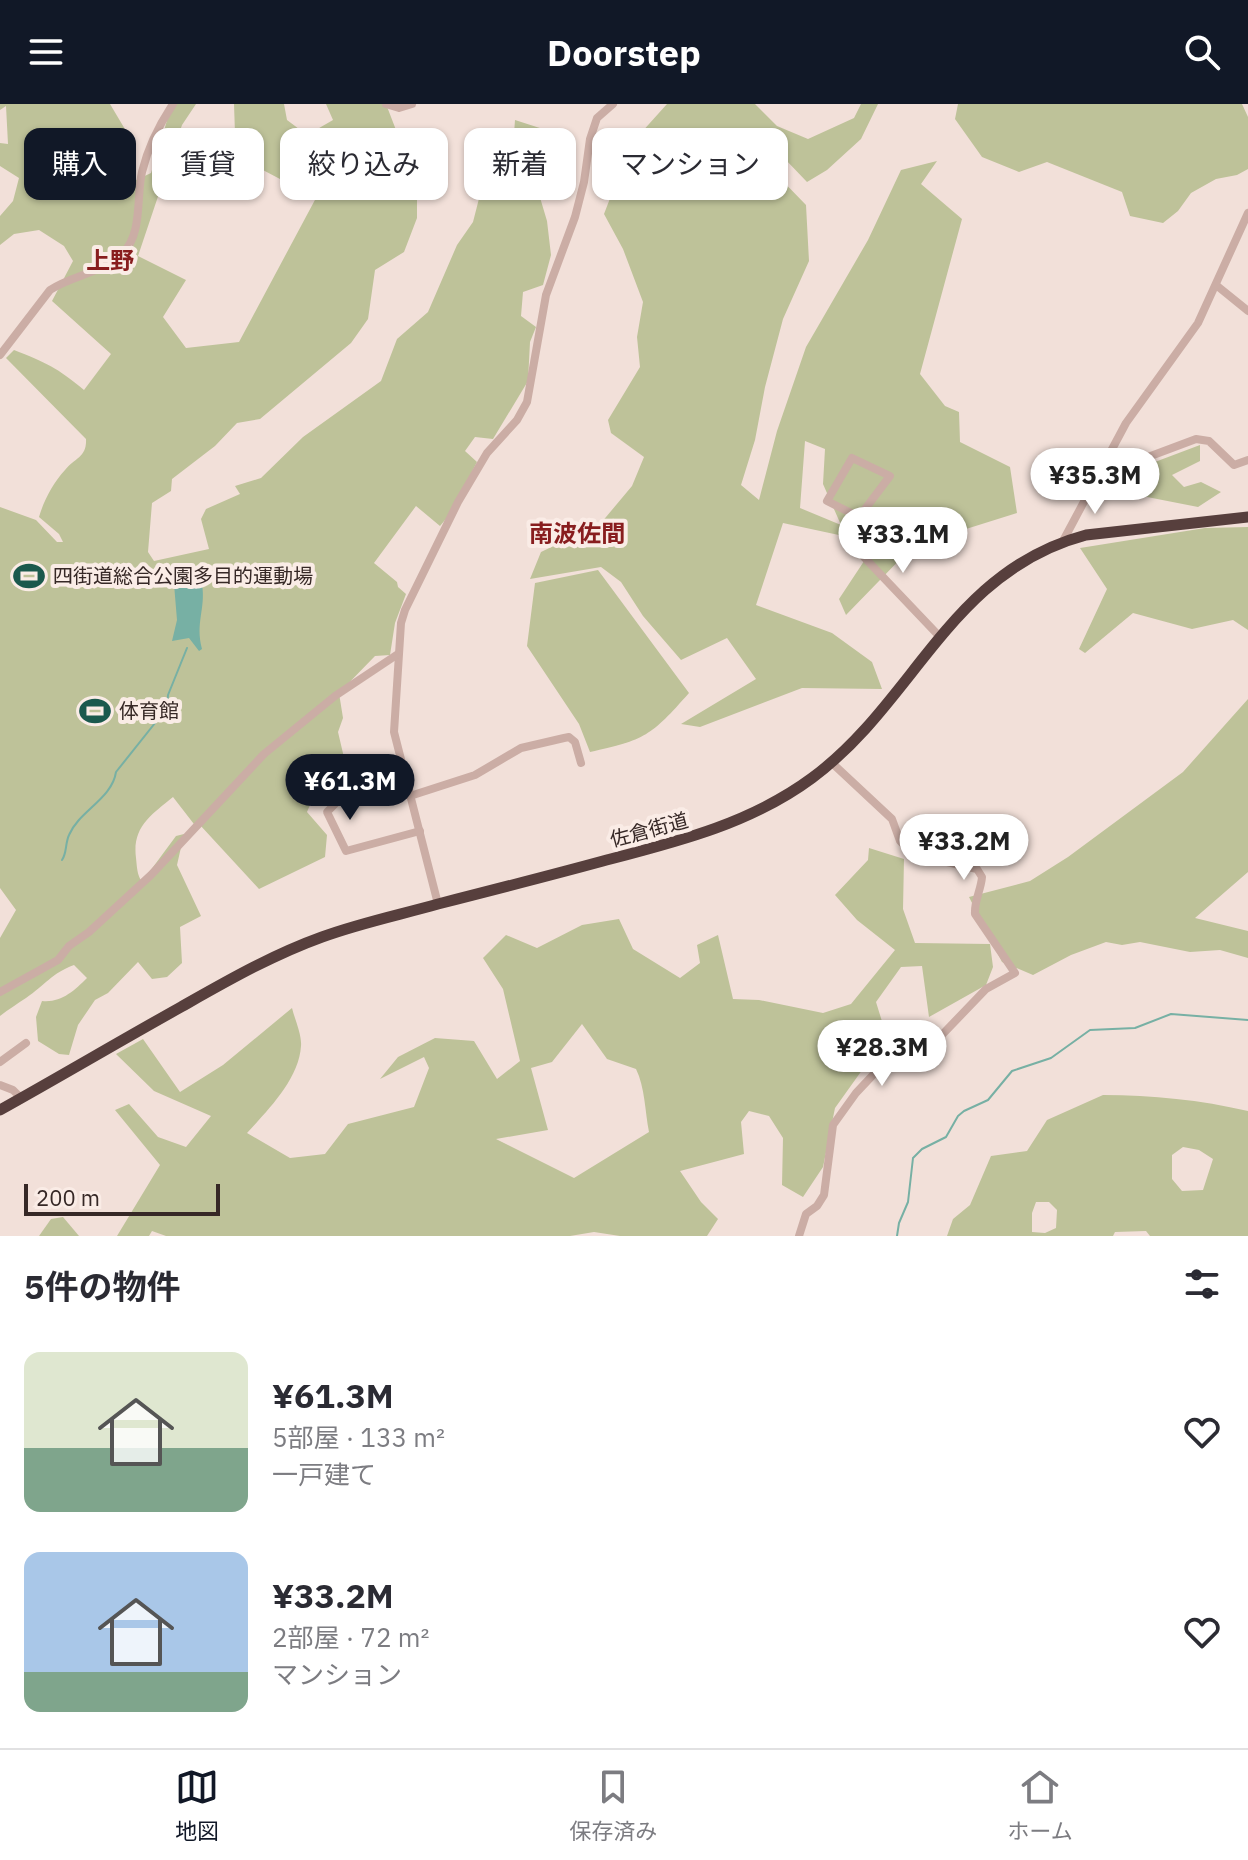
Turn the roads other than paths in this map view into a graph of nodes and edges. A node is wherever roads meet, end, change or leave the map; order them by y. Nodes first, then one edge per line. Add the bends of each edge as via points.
1 (173, 104) edge
2 (386, 104) edge
3 (412, 104) edge
4 (613, 104) edge
5 (1248, 213) edge
6 (1216, 285) junction
7 (1248, 311) edge
8 (0, 355) edge
9 (1248, 460) edge
10 (1100, 475) junction
11 (859, 517) junction
12 (1248, 517) edge
13 (1063, 541) junction
14 (940, 637) junction
15 (398, 655) junction
16 (831, 762) junction
17 (581, 763) dead end
18 (408, 792) junction
19 (420, 831) junction
20 (438, 904) junction
21 (0, 992) edge
22 (26, 1043) dead end
23 (0, 1062) edge
24 (0, 1085) edge
25 (21, 1098) junction
26 (0, 1110) edge
27 (799, 1236) edge

1 - 8 street via 141,174 134,233 127,248 102,268 50,290
2 - 3 street
4 - 15 street via 597,118 590,139 575,217 546,295 527,402 458,502 405,610
5 - 6 street
6 - 7 street
6 - 10 street via 1198,323 1126,423
9 - 10 street via 1234,465 1209,441 1196,439
10 - 13 street
11 - 11 street via 890,476 852,458 827,501
11 - 14 street via 862,555
12 - 13 highway, 佐倉街道
13 - 14 highway, 佐倉街道 via 1002,574
14 - 16 highway, 佐倉街道
15 - 18 street via 394,732
15 - 21 street via 335,696 264,754 145,881 58,960
16 - 20 highway, 佐倉街道 via 781,798 711,832
16 - 27 street via 892,819 900,841 913,854 977,869 982,877 975,914 1015,973 986,989 938,1039 889,1058 856,1093 833,1125 824,1195 806,1214
17 - 18 street via 569,737 521,748 475,775
18 - 19 street
18 - 19 street via 356,783 327,812 346,851
19 - 20 street
20 - 25 highway, 佐倉街道 via 291,949
22 - 23 street
24 - 25 street
25 - 26 highway, 佐倉街道

